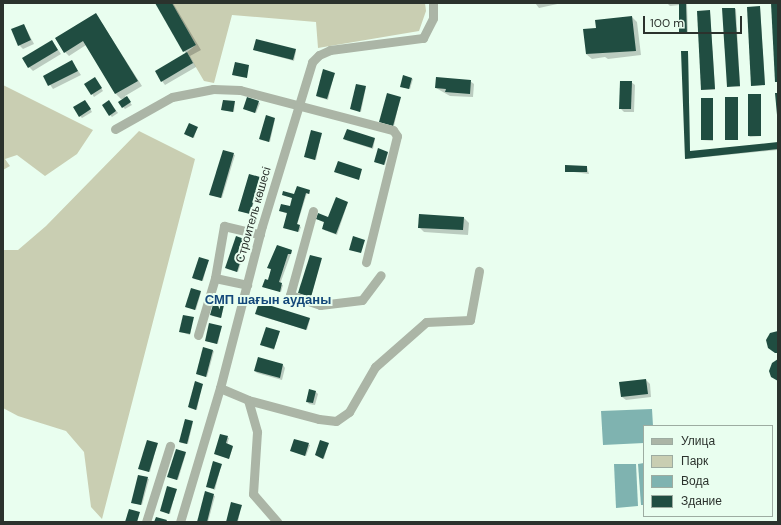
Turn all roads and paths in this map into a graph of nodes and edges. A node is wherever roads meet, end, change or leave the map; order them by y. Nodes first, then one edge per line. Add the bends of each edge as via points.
1 (432, 3) edge
2 (298, 104) junction
3 (115, 129) dead end
4 (313, 212) dead end
5 (260, 234) junction
6 (366, 262) dead end
7 (479, 271) dead end
8 (381, 275) dead end
9 (215, 278) junction
10 (247, 285) junction
11 (198, 335) dead end
12 (220, 388) junction
13 (248, 400) junction
14 (170, 446) dead end
15 (146, 522) edge
16 (180, 522) edge
17 (278, 522) edge

1 - 2 street, Строитель көшесі via 433,18 423,38 330,50 319,55 312,62
2 - 3 street via 240,90 213,89 172,97
2 - 5 street, Строитель көшесі
2 - 6 street via 396,132
4 - 8 street via 290,293 292,297 320,305 362,300
5 - 9 street via 224,226
5 - 10 street, Строитель көшесі
7 - 13 street via 470,320 426,322 375,367 343,417 336,421 327,421
9 - 10 street
9 - 11 street
10 - 12 street, Строитель көшесі
12 - 13 street
12 - 16 street, Строитель көшесі
13 - 17 street via 257,432 253,494
14 - 15 street

